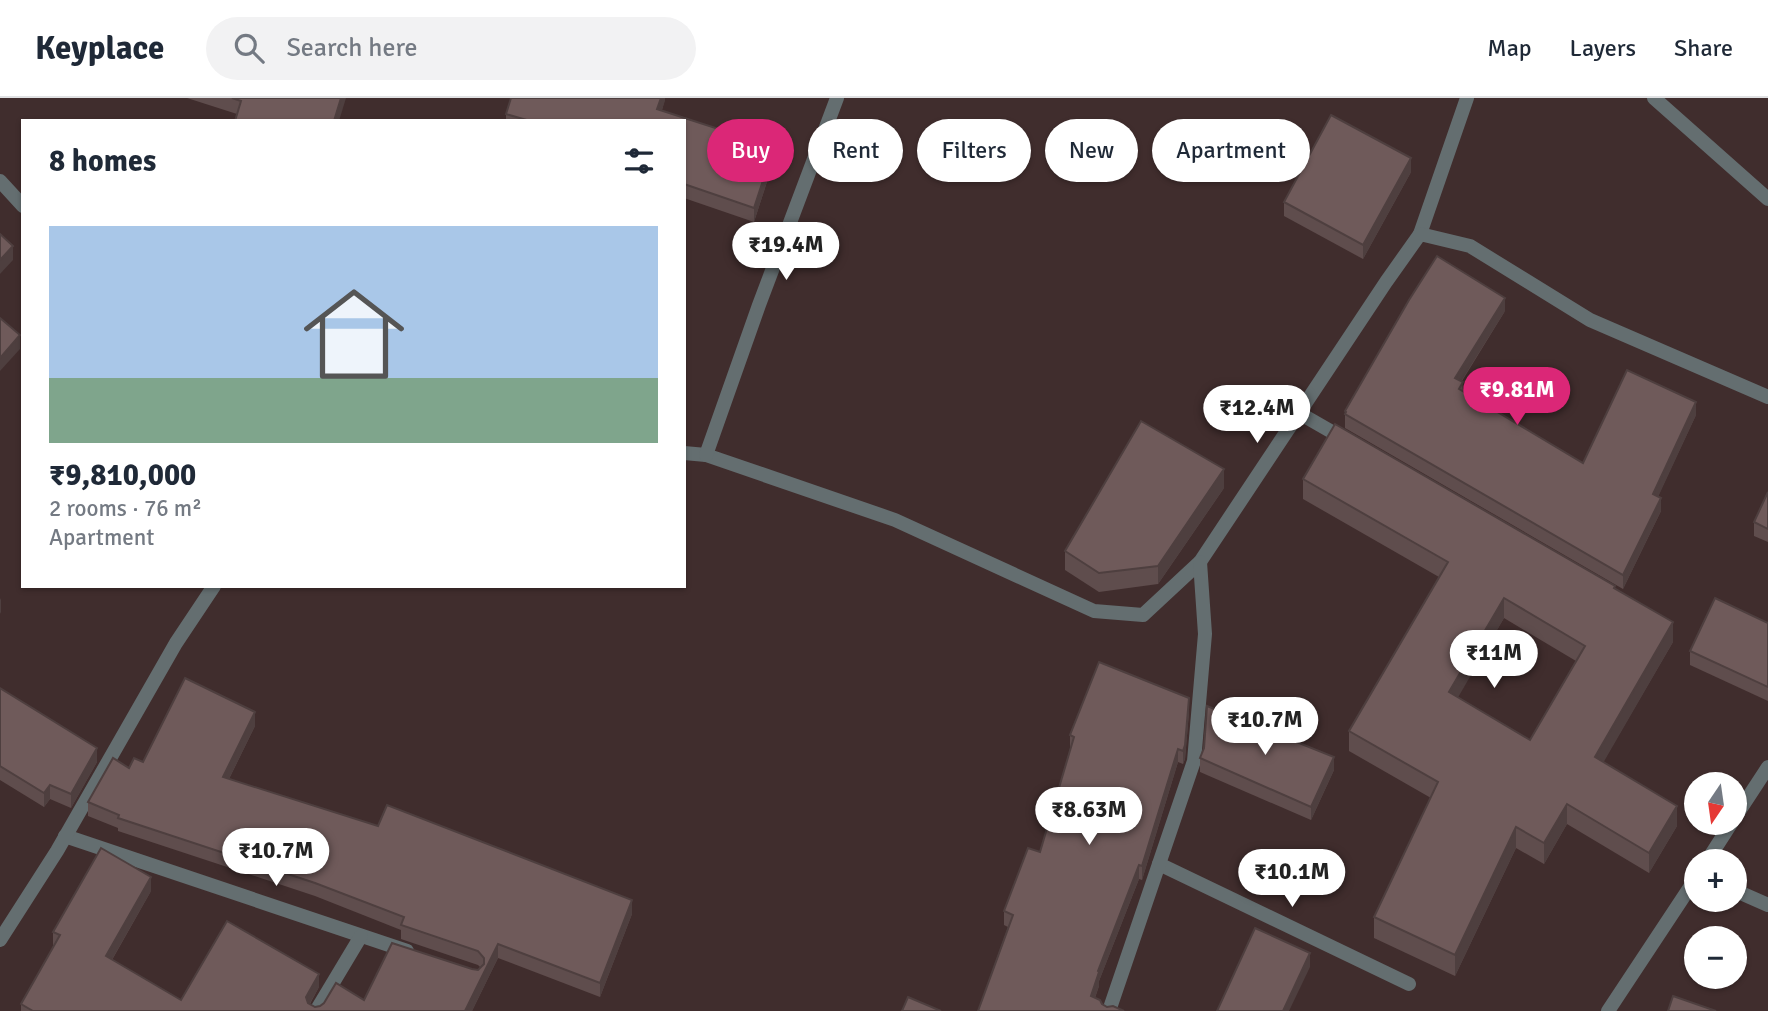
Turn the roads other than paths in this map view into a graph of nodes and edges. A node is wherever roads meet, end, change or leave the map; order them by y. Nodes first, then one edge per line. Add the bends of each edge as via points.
1 (837, 98) edge
2 (1467, 98) edge
3 (1654, 98) edge
4 (0, 181) edge
5 (1768, 199) edge
6 (21, 204) edge
7 (1420, 234) junction
8 (1768, 397) edge
9 (1299, 413) junction
10 (1359, 447) edge
11 (686, 453) edge
12 (706, 455) junction
13 (1200, 562) junction
14 (213, 588) edge
15 (1768, 767) edge
16 (1747, 799) edge
17 (65, 836) junction
18 (1159, 864) junction
19 (1684, 896) edge
20 (1747, 896) edge
21 (1768, 905) edge
22 (361, 936) junction
23 (0, 940) edge
24 (424, 957) edge
25 (1409, 984) dead end
26 (316, 1011) edge
27 (1109, 1011) edge
28 (1608, 1011) edge

1 - 12 street
2 - 7 street
3 - 5 street
4 - 6 street
7 - 8 street via 1470,246 1590,320
7 - 9 street
9 - 10 street
9 - 13 street
11 - 12 street
12 - 13 street via 895,520 1094,611 1143,615
13 - 18 street via 1205,634 1194,761
14 - 17 street
15 - 16 street
17 - 22 street
17 - 23 street
18 - 25 street
18 - 27 street
19 - 28 street
20 - 21 street
22 - 24 street
22 - 26 street

